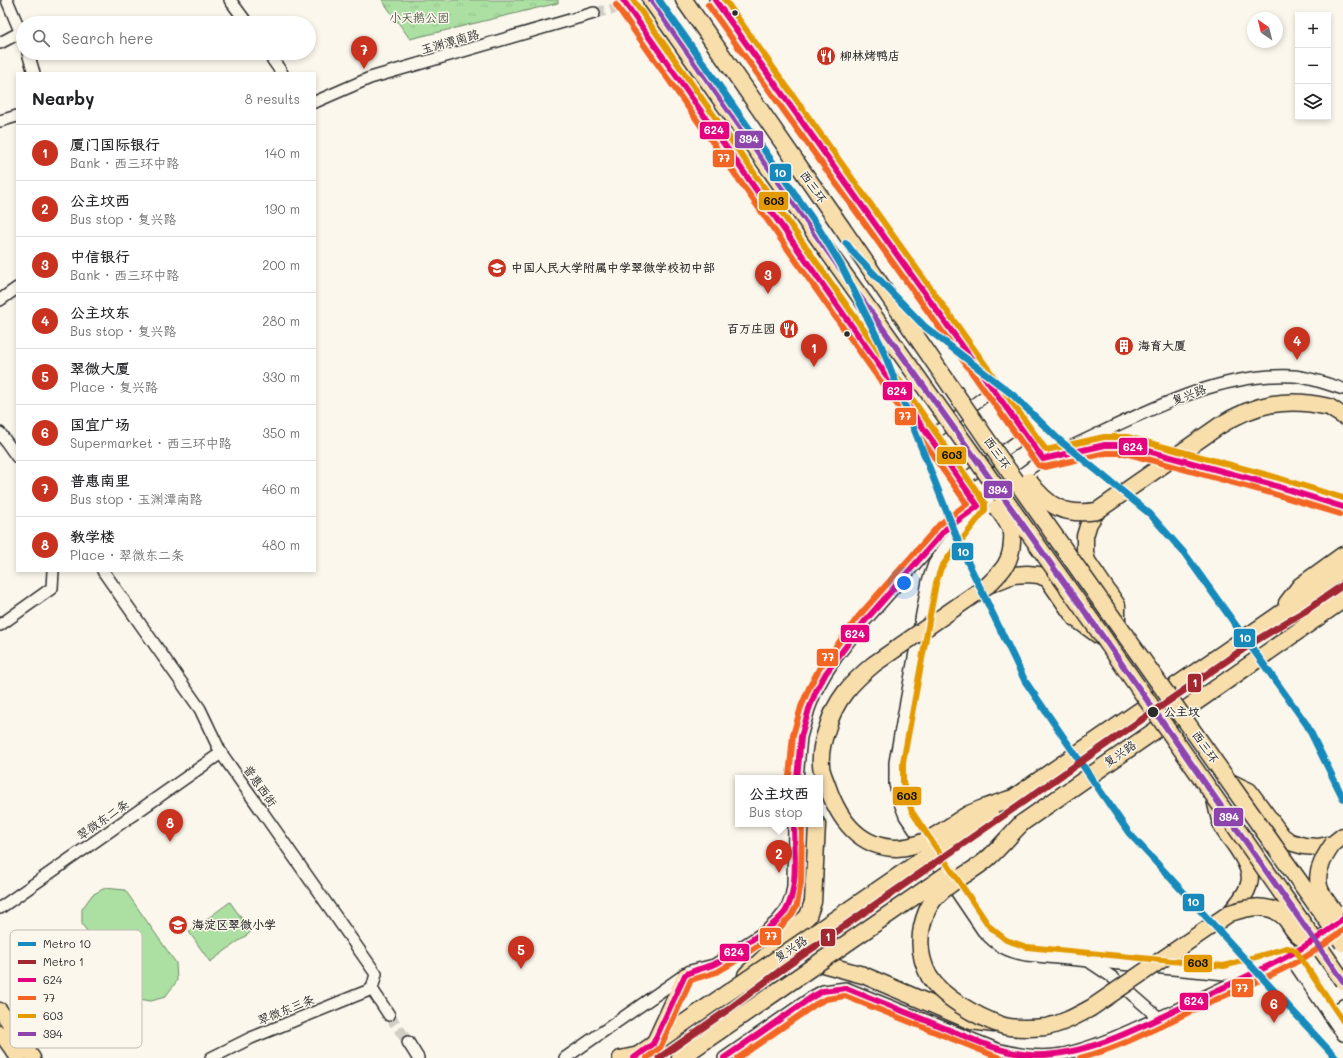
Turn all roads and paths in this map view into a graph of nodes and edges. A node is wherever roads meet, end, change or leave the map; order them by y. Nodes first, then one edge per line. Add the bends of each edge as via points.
1 (7, 0) edge
2 (230, 0) edge
3 (623, 0) edge
4 (651, 0) edge
5 (684, 0) edge
6 (715, 0) edge
7 (594, 13) tunnel mouth
8 (242, 16) edge
9 (16, 21) edge
10 (16, 37) edge
11 (0, 43) edge
12 (30, 60) edge
13 (273, 60) edge
14 (34, 72) edge
15 (281, 72) edge
16 (316, 102) edge
17 (16, 116) edge
18 (0, 121) edge
19 (16, 289) edge
20 (0, 300) edge
21 (1343, 389) edge
22 (993, 390) junction
23 (1336, 408) edge
24 (1343, 416) edge
25 (0, 433) edge
26 (1026, 434) junction
27 (930, 437) junction
28 (16, 456) edge
29 (999, 456) junction
30 (1043, 459) junction
31 (982, 469) junction
32 (961, 482) junction
33 (978, 506) junction
34 (1343, 507) edge
35 (1097, 510) junction
36 (1343, 555) edge
37 (1343, 569) edge
38 (53, 572) edge
39 (104, 572) edge
40 (988, 585) junction
41 (1343, 600) edge
42 (1343, 614) edge
43 (1277, 616) junction
44 (1117, 623) junction
45 (0, 625) edge
46 (1102, 637) junction
47 (1291, 638) junction
48 (221, 753) junction
49 (820, 772) edge
50 (798, 775) edge
51 (823, 779) edge
52 (1230, 782) junction
53 (1214, 796) junction
54 (1013, 798) junction
55 (1022, 823) junction
56 (794, 827) edge
57 (817, 827) edge
58 (1338, 840) edge
59 (0, 908) edge
60 (1230, 913) junction
61 (1343, 919) edge
62 (1341, 940) edge
63 (1320, 946) junction
64 (1288, 956) junction
65 (1088, 962) junction
66 (819, 963) junction
67 (685, 975) junction
68 (1343, 981) edge
69 (372, 989) junction
70 (726, 993) junction
71 (1343, 1005) edge
72 (0, 1010) edge
73 (390, 1015) tunnel mouth
74 (1329, 1015) junction
75 (1159, 1018) junction
76 (10, 1024) edge
77 (1002, 1026) junction
78 (0, 1033) edge
79 (1343, 1034) edge
80 (408, 1042) tunnel mouth
81 (653, 1044) junction
82 (10, 1047) edge
83 (11, 1048) edge
84 (27, 1048) edge
85 (637, 1056) edge
86 (684, 1056) edge
87 (18, 1058) edge
88 (34, 1058) edge
89 (211, 1058) edge
90 (418, 1058) edge
91 (565, 1058) edge
92 (620, 1058) edge
93 (724, 1058) edge

1 - 9 street
2 - 8 street
3 - 27 street
4 - 31 highway, 西三环, bridge
5 - 29 highway, 西三环, bridge
6 - 22 street
7 - 16 street, 玉渊潭南路 via 370,78
10 - 11 street
12 - 14 street
13 - 15 street
17 - 18 street
19 - 20 street
21 - 30 street, 复兴路 via 1294,376 1237,380 1202,389 1174,400
22 - 26 street
22 - 27 street
23 - 24 highway
23 - 35 highway, bridge via 1290,402 1263,405 1240,414
25 - 28 street
26 - 30 street
26 - 32 street
27 - 32 street
29 - 35 highway, bridge via 1016,463 1044,500 1066,511 1082,513
29 - 44 highway, 西三环, bridge
30 - 33 street
30 - 34 street via 1105,445 1126,445
31 - 40 highway, bridge via 984,490 1009,525 1012,534 1008,562
31 - 46 highway, 西三环, bridge
32 - 33 street
33 - 50 street via 946,529 864,622 836,658 814,697 801,737
33 - 65 street via 943,550 934,564 928,581 895,762 895,784 900,803 911,826 993,942 1014,953
35 - 44 highway via 1085,536 1085,552 1087,561 1117,605
36 - 43 highway via 1300,586
37 - 43 highway, 复兴路
38 - 45 street via 52,588
39 - 48 street, 普惠西街 via 200,709
40 - 46 highway, bridge via 1013,575 1039,575 1048,579 1075,618
40 - 49 highway, bridge via 874,664 848,687 839,700 826,730
41 - 47 highway, 复兴路
42 - 47 highway via 1325,626
43 - 54 highway, 复兴路
44 - 52 highway, 西三环, bridge
46 - 53 highway, 西三环, bridge
47 - 55 highway, 复兴路
48 - 59 street, 翠微东二条
48 - 69 street, 普惠西街 via 376,974
51 - 54 highway, bridge via 836,809 848,826 871,842 895,848 916,845 931,839 968,815
52 - 58 highway via 1249,791 1282,836 1290,842 1318,847
52 - 62 highway, 西三环, bridge
53 - 60 highway, bridge via 1222,827 1244,858 1250,873 1247,890
53 - 63 highway, 西三环, bridge
54 - 70 highway, 复兴路, bridge
55 - 66 highway, 复兴路, bridge
55 - 77 highway, bridge via 986,859 939,893 931,902 920,937 920,949 929,976 939,988 965,1008
56 - 67 street via 793,886 786,910 766,930 714,965 690,971
57 - 70 highway, bridge via 812,902 808,916
58 - 62 highway, bridge via 1321,865 1318,885 1334,912
60 - 63 highway, bridge via 1250,907 1265,907 1286,918 1298,935
60 - 77 highway, bridge via 1091,1008 1072,1018 1046,1027
61 - 64 street via 1324,935
63 - 68 highway, 西三环, bridge
64 - 65 street via 1225,974
64 - 74 street
64 - 75 street
65 - 75 street via 1112,976
66 - 77 highway, bridge via 863,975 971,1021
66 - 86 highway, 复兴路, bridge
67 - 81 main road
67 - 91 street
69 - 73 street
69 - 89 street, 翠微东三条 via 251,1038
70 - 81 highway, 复兴路, bridge
71 - 74 street
72 - 76 main road
74 - 79 street
75 - 93 street via 1099,1044 1062,1054 1021,1056 997,1050 846,988 835,989 812,997
78 - 82 main road
80 - 90 street
81 - 85 highway, 复兴路
83 - 87 main road
84 - 88 main road
85 - 92 main road

